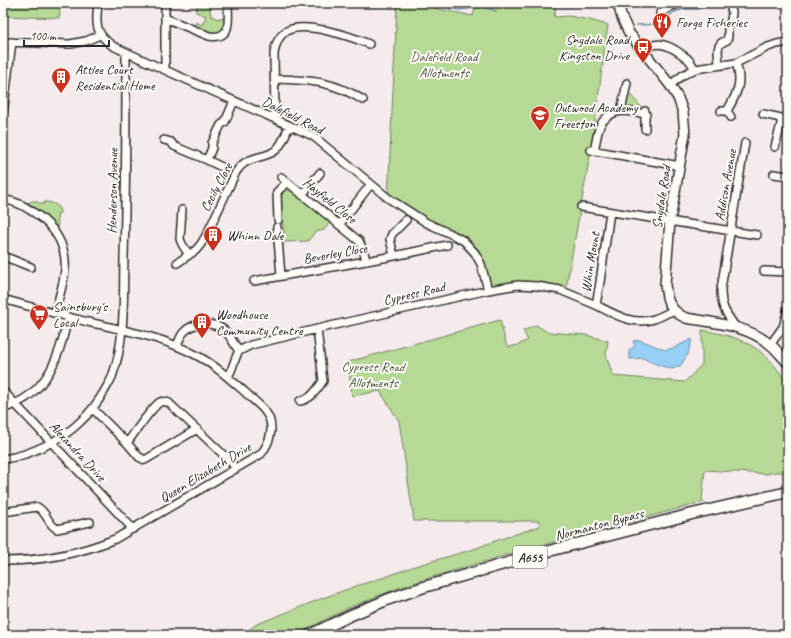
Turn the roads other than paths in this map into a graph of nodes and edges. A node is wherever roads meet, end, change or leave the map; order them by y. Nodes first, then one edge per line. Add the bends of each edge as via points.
1 (98, 3) edge
2 (166, 3) edge
3 (228, 3) edge
4 (618, 3) edge
5 (680, 3) edge
6 (728, 3) edge
7 (660, 13) dead end
8 (165, 18) junction
9 (100, 35) junction
10 (3, 42) edge
11 (12, 42) junction
12 (788, 42) edge
13 (369, 44) dead end
14 (643, 51) junction
15 (126, 52) junction
16 (736, 62) junction
17 (719, 65) junction
18 (695, 69) junction
19 (165, 70) junction
20 (275, 79) junction
21 (670, 85) junction
22 (628, 86) dead end
23 (363, 100) dead end
24 (234, 101) junction
25 (621, 111) junction
26 (726, 113) dead end
27 (3, 114) edge
28 (763, 114) dead end
29 (275, 119) junction
30 (784, 124) edge
31 (289, 125) junction
32 (645, 129) dead end
33 (164, 140) dead end
34 (746, 143) dead end
35 (775, 147) dead end
36 (207, 160) junction
37 (680, 166) junction
38 (226, 169) dead end
39 (774, 174) dead end
40 (316, 175) dead end
41 (788, 176) edge
42 (371, 184) junction
43 (302, 195) junction
44 (3, 200) edge
45 (581, 207) dead end
46 (182, 210) dead end
47 (610, 212) junction
48 (406, 220) dead end
49 (670, 221) junction
50 (339, 225) junction
51 (730, 231) junction
52 (757, 235) dead end
53 (447, 245) dead end
54 (189, 255) junction
55 (394, 256) junction
56 (3, 257) edge
57 (366, 261) junction
58 (177, 263) dead end
59 (31, 267) dead end
60 (764, 271) dead end
61 (788, 272) edge
62 (281, 276) junction
63 (254, 281) dead end
64 (488, 290) junction
65 (3, 299) edge
66 (596, 305) junction
67 (788, 309) edge
68 (674, 310) junction
69 (55, 313) junction
70 (68, 317) junction
71 (735, 326) junction
72 (122, 330) junction
73 (317, 330) junction
74 (770, 344) junction
75 (177, 346) junction
76 (238, 351) junction
77 (788, 363) edge
78 (228, 377) junction
79 (3, 390) edge
80 (300, 401) dead end
81 (15, 404) junction
82 (3, 409) edge
83 (93, 409) junction
84 (197, 429) junction
85 (51, 442) junction
86 (127, 443) junction
87 (3, 459) edge
88 (236, 469) junction
89 (787, 492) edge
90 (3, 512) edge
91 (90, 522) dead end
92 (133, 529) junction
93 (3, 562) edge
94 (310, 635) edge

1 - 9 street
2 - 8 street
3 - 8 street via 227,29 221,36 209,36
4 - 14 street, Snydale Road via 629,32
5 - 7 street
6 - 17 street via 732,12 731,21 728,26 728,37 719,46
8 - 19 street
9 - 11 street via 70,44
9 - 15 street, Dalefield Road via 113,46
10 - 11 street
11 - 27 street
12 - 16 street via 768,47
13 - 20 street via 336,32 294,28 284,32 275,46
14 - 18 street via 649,46 664,45 688,59
14 - 21 street, Snydale Road
15 - 19 street, Dalefield Road
15 - 72 street, Henderson Avenue
16 - 17 street
16 - 26 street via 738,87
17 - 18 street
18 - 21 street
19 - 24 street, Dalefield Road
20 - 23 street via 330,84
20 - 29 street
21 - 37 street, Snydale Road via 678,98 685,124
22 - 25 street
24 - 29 street, Dalefield Road
24 - 36 street via 212,144
25 - 32 street via 646,113
25 - 37 street via 612,114 600,125 593,150
28 - 30 street via 781,118
29 - 31 street, Dalefield Road
30 - 35 street
31 - 42 street, Dalefield Road via 313,136
31 - 54 street, Cecily Close via 275,151 242,164 204,238
33 - 36 street
34 - 51 street, Addison Avenue
36 - 38 street
37 - 49 street, Snydale Road
39 - 41 street
40 - 43 street
42 - 50 street
42 - 64 street, Dalefield Road via 417,217 464,241 475,253
43 - 50 street, Hayfield Close
43 - 62 street, Hayfield Close via 284,179 277,192
44 - 69 street via 19,204 40,217 61,242 65,268
45 - 47 street, Addison Avenue
46 - 54 street, Cecily Close via 180,239
47 - 49 street, Addison Avenue
47 - 66 street, Whin Mount
48 - 55 street via 390,238
49 - 51 street, Addison Avenue
49 - 68 street, Snydale Road via 665,285 669,303
50 - 57 street, Hayfield Close via 359,241
51 - 52 street, Addison Avenue
51 - 71 street, Addison Avenue via 721,302
53 - 55 street, Beverley Close
54 - 58 street, Cecily Close
55 - 57 street, Beverley Close
56 - 59 street
57 - 62 street, Beverley Close
60 - 61 street
62 - 63 street, Beverley Close
64 - 66 street, Cypress Road via 518,285 537,286 565,292
64 - 73 street, Cypress Road
65 - 69 street, Queen Elizabeth Drive
66 - 68 street, Whin Mount via 627,320 637,321 654,319
67 - 74 street via 783,326
68 - 71 street via 686,318
69 - 70 street, Queen Elizabeth Drive
70 - 72 street, Queen Elizabeth Drive
70 - 81 street via 60,348 50,371 30,395
71 - 74 street
72 - 75 street, Queen Elizabeth Drive
72 - 83 street, Henderson Avenue via 117,362 111,379
73 - 76 street, Cypress Road via 251,345
73 - 80 street via 323,381 313,395
74 - 77 street
75 - 76 street via 180,338 191,326 209,324 225,331
75 - 78 street, Queen Elizabeth Drive via 204,359
76 - 78 street
78 - 88 street, Queen Elizabeth Drive via 265,410 271,429 269,441 261,454
79 - 81 street, Alexandra Drive
81 - 82 street
81 - 85 street, Alexandra Drive
83 - 85 street, Henderson Avenue via 66,434
83 - 86 street
84 - 86 street via 145,460
84 - 86 street via 165,401 154,407
84 - 88 street
85 - 87 street, Henderson Avenue via 28,453
85 - 92 street, Alexandra Drive
88 - 92 street, Queen Elizabeth Drive
89 - 94 main road, Normanton Bypass / A655 via 549,551 424,587 362,610
90 - 91 street via 37,507 57,529
92 - 93 street, Queen Elizabeth Drive via 101,545 73,554

